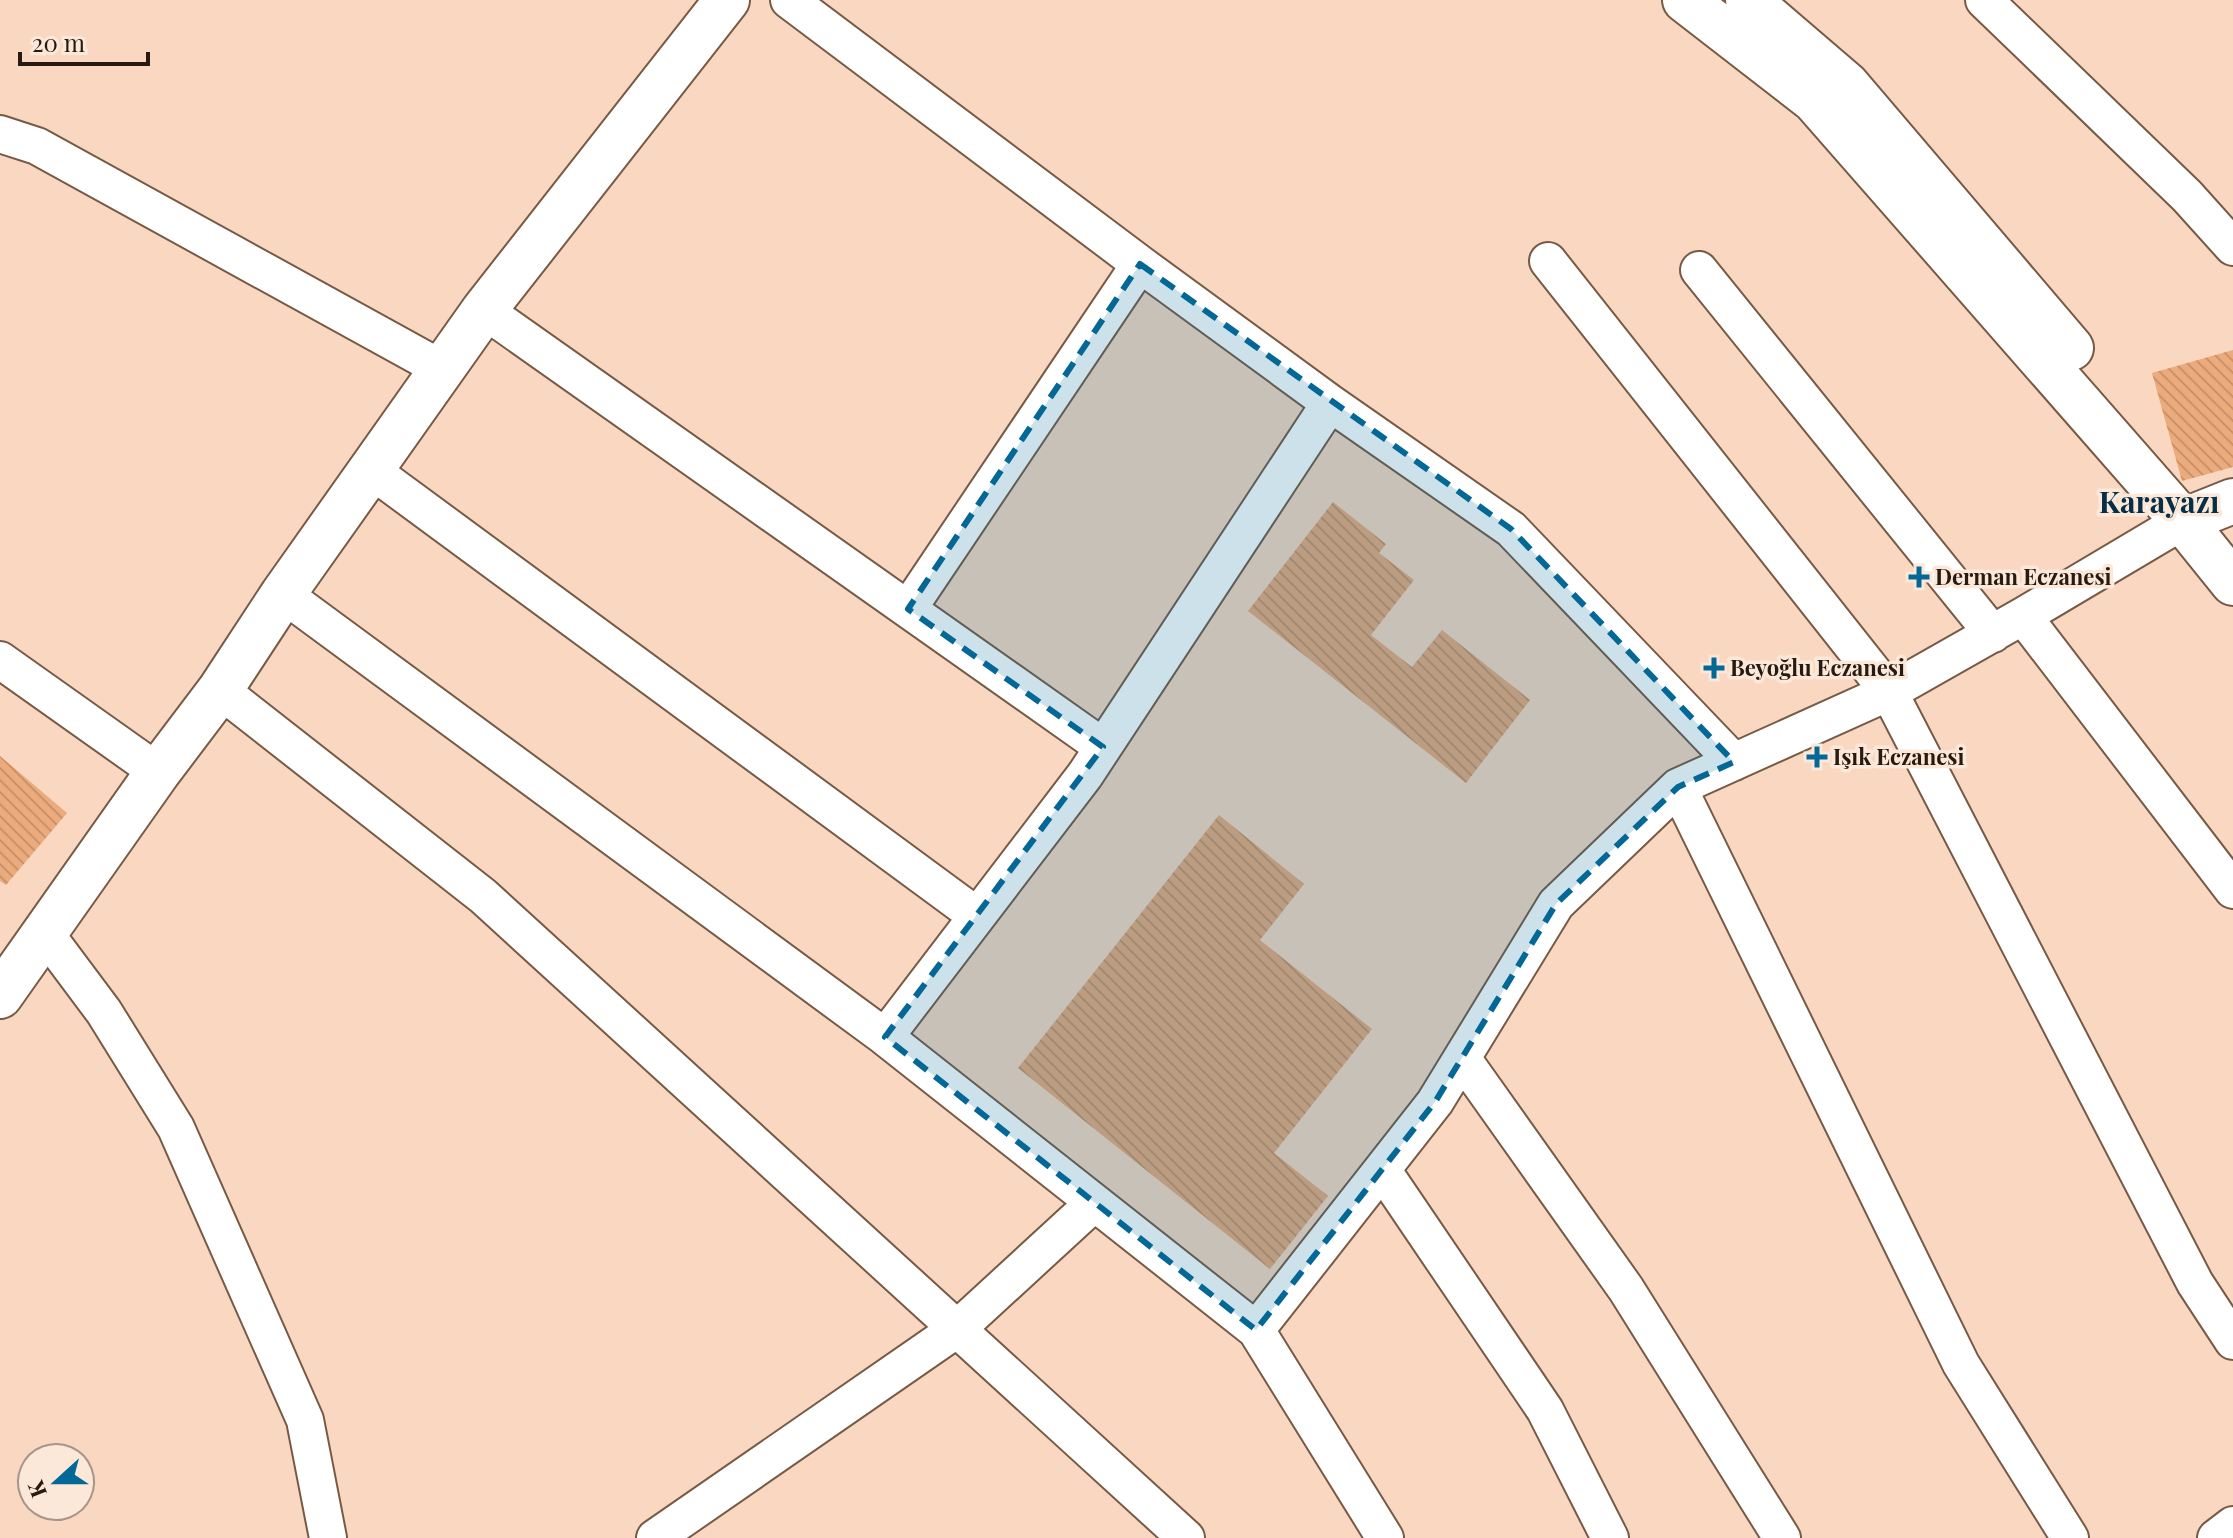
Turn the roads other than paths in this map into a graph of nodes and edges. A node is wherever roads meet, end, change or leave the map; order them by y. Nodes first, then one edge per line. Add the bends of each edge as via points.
1 (727, 0) edge
2 (789, 0) edge
3 (1685, 0) edge
4 (1748, 0) edge
5 (1984, 0) edge
6 (0, 134) edge
7 (2233, 247) edge
8 (1548, 261) dead end
9 (1140, 264) junction
10 (1699, 270) dead end
11 (484, 310) junction
12 (442, 369) junction
13 (1330, 403) junction
14 (371, 470) junction
15 (2233, 501) edge
16 (2183, 521) junction
17 (2233, 583) edge
18 (283, 594) junction
19 (908, 609) junction
20 (2008, 625) junction
21 (0, 660) edge
22 (220, 690) junction
23 (1889, 692) junction
24 (1103, 747) junction
25 (1734, 762) junction
26 (158, 772) junction
27 (1678, 787) junction
28 (2233, 890) edge
29 (977, 916) junction
30 (45, 933) junction
31 (0, 996) edge
32 (885, 1037) junction
33 (1462, 1058) junction
34 (1383, 1171) junction
35 (1094, 1203) junction
36 (957, 1329) junction
37 (1256, 1330) junction
38 (2233, 1341) edge
39 (2233, 1525) edge
40 (328, 1538) edge
41 (655, 1538) edge
42 (1186, 1538) edge
43 (1385, 1538) edge
44 (1610, 1538) edge
45 (1782, 1538) edge
46 (2070, 1538) edge
47 (2216, 1538) edge

1 - 11 main road
2 - 9 street
3 - 16 main road via 1814,100
4 - 16 main road via 1847,85 2114,399
5 - 7 street
6 - 12 street via 37,146
8 - 23 street
9 - 13 street
9 - 19 street
10 - 20 street
11 - 12 main road
11 - 19 street
12 - 14 main road
13 - 24 street
13 - 25 street via 1511,529
14 - 18 main road
14 - 29 street
15 - 16 main road
16 - 17 main road
16 - 20 street
18 - 22 main road
18 - 32 street
19 - 24 street
20 - 23 street
20 - 28 street
21 - 26 street
22 - 26 main road
22 - 36 street via 483,896
23 - 25 street
23 - 38 street via 2195,1283
24 - 29 street
25 - 27 street
26 - 30 main road
27 - 33 street via 1556,904
27 - 46 street via 1961,1364
29 - 32 street
30 - 31 main road
30 - 40 street via 104,1012 176,1128 305,1420
32 - 35 street
33 - 34 street
33 - 45 street via 1626,1289
34 - 37 street
34 - 44 street via 1545,1410
35 - 36 street
35 - 37 street
36 - 41 street
36 - 42 street
37 - 43 street
39 - 47 street

